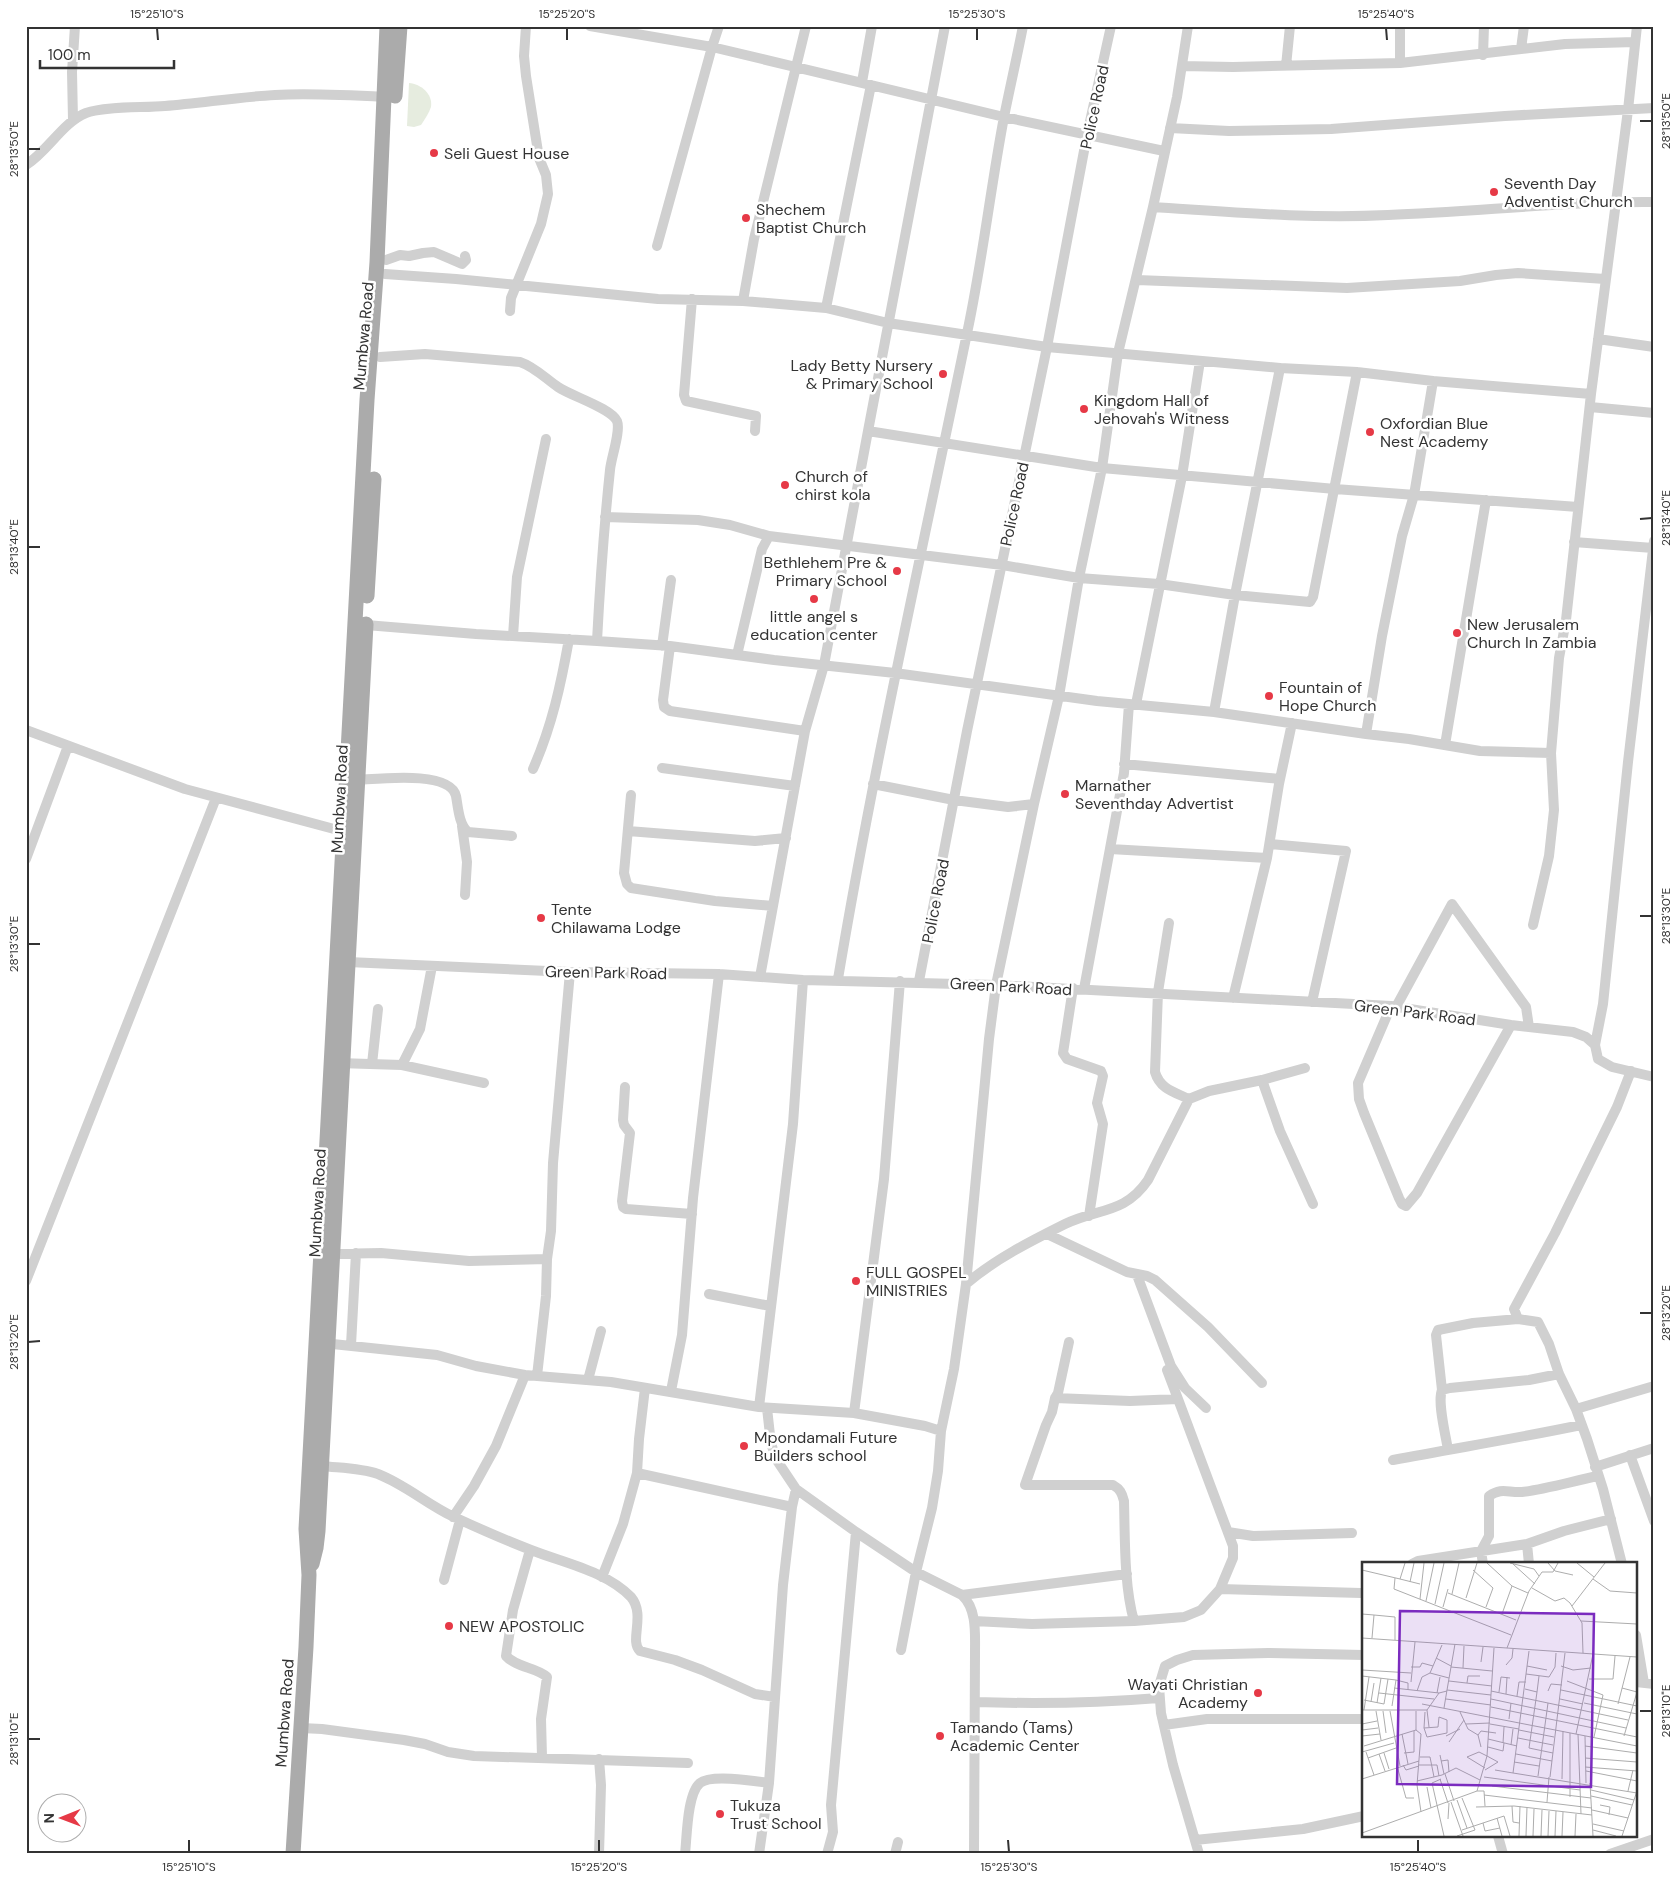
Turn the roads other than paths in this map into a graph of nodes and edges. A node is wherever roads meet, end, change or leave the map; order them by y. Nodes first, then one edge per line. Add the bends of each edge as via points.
1 (75, 26) edge
2 (387, 26) edge
3 (400, 26) edge
4 (526, 26) edge
5 (590, 26) edge
6 (719, 26) edge
7 (806, 26) edge
8 (872, 26) edge
9 (945, 26) edge
10 (1023, 26) edge
11 (1111, 26) edge
12 (1188, 26) edge
13 (1290, 26) edge
14 (1400, 26) edge
15 (1484, 26) edge
16 (1524, 26) edge
17 (1637, 26) edge
18 (633, 30) edge
19 (1635, 42) junction
20 (712, 47) junction
21 (1521, 49) junction
22 (1483, 55) junction
23 (1400, 63) junction
24 (1182, 66) junction
25 (1286, 66) junction
26 (796, 69) junction
27 (866, 84) junction
28 (385, 97) junction
29 (930, 98) junction
30 (1654, 108) edge
31 (1628, 110) junction
32 (1004, 117) junction
33 (73, 120) junction
34 (1170, 128) junction
35 (1087, 135) junction
36 (1164, 152) junction
37 (26, 165) edge
38 (1616, 201) junction
39 (1654, 202) edge
40 (1153, 207) junction
41 (658, 246) dead end
42 (465, 256) dead end
43 (386, 268) junction
44 (1605, 279) junction
45 (1137, 280) junction
46 (516, 285) junction
47 (692, 299) junction
48 (743, 301) junction
49 (826, 308) junction
50 (510, 310) dead end
51 (888, 323) junction
52 (967, 335) junction
53 (1598, 339) junction
54 (1047, 347) junction
55 (1654, 347) edge
56 (1118, 353) junction
57 (380, 357) junction
58 (1200, 361) junction
59 (1280, 368) junction
60 (1357, 372) junction
61 (1433, 381) junction
62 (1590, 394) junction
63 (1590, 407) junction
64 (1654, 413) edge
65 (755, 431) dead end
66 (868, 431) junction
67 (546, 439) dead end
68 (944, 444) junction
69 (1024, 457) junction
70 (1102, 468) junction
71 (1182, 476) junction
72 (1257, 483) junction
73 (1335, 489) junction
74 (1414, 495) junction
75 (1486, 500) junction
76 (1578, 507) junction
77 (605, 517) junction
78 (769, 536) junction
79 (1574, 542) junction
80 (846, 545) junction
81 (1653, 545) edge
82 (921, 554) junction
83 (1002, 565) junction
84 (1080, 578) junction
85 (671, 580) dead end
86 (1159, 584) junction
87 (1235, 595) junction
88 (366, 625) junction
89 (513, 636) junction
90 (569, 639) junction
91 (597, 641) junction
92 (666, 646) junction
93 (737, 656) junction
94 (824, 665) junction
95 (895, 673) junction
96 (976, 685) junction
97 (1059, 696) junction
98 (1132, 704) junction
99 (1214, 712) junction
100 (1292, 723) junction
101 (26, 730) edge
102 (805, 731) junction
103 (355, 732) junction
104 (1366, 734) junction
105 (1445, 745) junction
106 (68, 746) junction
107 (1551, 753) junction
108 (1124, 764) junction
109 (662, 768) dead end
110 (532, 769) dead end
111 (1280, 779) junction
112 (357, 780) junction
113 (873, 784) junction
114 (795, 786) junction
115 (631, 795) dead end
116 (216, 798) junction
117 (954, 800) junction
118 (1034, 804) junction
119 (462, 824) junction
120 (628, 831) junction
121 (349, 833) junction
122 (512, 836) dead end
123 (786, 838) junction
124 (1270, 844) junction
125 (1110, 849) junction
126 (1267, 858) junction
127 (26, 859) edge
128 (465, 895) dead end
129 (772, 906) junction
130 (1169, 923) dead end
131 (1533, 925) dead end
132 (348, 962) junction
133 (432, 966) junction
134 (570, 972) junction
135 (719, 974) junction
136 (760, 976) junction
137 (803, 980) junction
138 (838, 980) junction
139 (900, 981) junction
140 (919, 982) junction
141 (996, 985) junction
142 (1078, 989) junction
143 (1158, 992) junction
144 (1233, 998) junction
145 (1312, 1002) junction
146 (1394, 1006) junction
147 (378, 1009) dead end
148 (1511, 1025) junction
149 (1529, 1027) junction
150 (1594, 1045) junction
151 (338, 1063) junction
152 (372, 1064) junction
153 (402, 1065) junction
154 (1305, 1068) dead end
155 (1631, 1071) junction
156 (1654, 1077) edge
157 (1262, 1080) junction
158 (484, 1083) dead end
159 (625, 1087) dead end
160 (1189, 1099) junction
161 (1313, 1204) dead end
162 (692, 1214) junction
163 (1088, 1216) junction
164 (1047, 1234) junction
165 (356, 1253) junction
166 (332, 1254) junction
167 (548, 1259) junction
168 (1137, 1274) junction
169 (26, 1281) edge
170 (966, 1284) junction
171 (709, 1294) dead end
172 (770, 1306) junction
173 (1518, 1319) junction
174 (1152, 1328) dead end
175 (601, 1331) dead end
176 (1069, 1342) dead end
177 (322, 1343) junction
178 (351, 1346) junction
179 (1559, 1374) junction
180 (525, 1375) junction
181 (537, 1376) junction
182 (588, 1380) junction
183 (1262, 1383) dead end
184 (1654, 1386) edge
185 (645, 1388) junction
186 (1442, 1390) junction
187 (671, 1391) junction
188 (1055, 1398) junction
189 (1178, 1399) junction
190 (763, 1408) junction
191 (1206, 1408) dead end
192 (1576, 1409) junction
193 (854, 1413) junction
194 (1581, 1425) junction
195 (940, 1432) junction
196 (1654, 1448) edge
197 (1448, 1450) junction
198 (1630, 1456) junction
199 (1393, 1460) dead end
200 (322, 1466) junction
201 (1596, 1471) junction
202 (637, 1473) junction
203 (796, 1489) junction
204 (792, 1507) junction
205 (456, 1518) junction
206 (1611, 1519) junction
207 (1654, 1521) edge
208 (856, 1532) junction
209 (1228, 1532) junction
210 (1352, 1534) dead end
211 (1527, 1544) junction
212 (530, 1550) junction
213 (1481, 1551) junction
214 (1416, 1562) edge
215 (1483, 1562) edge
216 (1530, 1562) edge
217 (1622, 1562) edge
218 (916, 1572) junction
219 (1127, 1574) junction
220 (309, 1575) junction
221 (602, 1577) junction
222 (444, 1580) dead end
223 (1220, 1589) junction
224 (1361, 1593) dead end
225 (962, 1595) junction
226 (974, 1621) junction
227 (1134, 1621) junction
228 (1638, 1646) edge
229 (901, 1650) dead end
230 (1362, 1655) edge
231 (1645, 1683) edge
232 (774, 1697) junction
233 (1159, 1698) junction
234 (975, 1702) junction
235 (1362, 1719) edge
236 (1164, 1725) junction
237 (301, 1728) junction
238 (542, 1757) junction
239 (599, 1759) junction
240 (688, 1762) dead end
241 (769, 1783) junction
242 (1362, 1816) edge
243 (1498, 1838) edge
244 (1654, 1839) edge
245 (1195, 1840) junction
246 (898, 1842) dead end
247 (1500, 1853) edge
248 (293, 1854) edge
249 (599, 1854) edge
250 (685, 1854) edge
251 (759, 1854) edge
252 (827, 1854) edge
253 (895, 1854) edge
254 (974, 1854) edge
255 (1198, 1854) edge
256 (1610, 1854) edge

1 - 33 street
2 - 28 main road, Mumbwa Road
3 - 43 main road, Mumbwa Road
4 - 46 street via 526,76 548,194 541,224
5 - 18 street
6 - 20 street
7 - 26 street
8 - 27 street
9 - 29 street
10 - 32 street
11 - 35 street, Police Road
12 - 24 street
13 - 25 street
14 - 23 street
15 - 22 street
16 - 21 street
17 - 19 street
18 - 20 street
19 - 21 street via 1592,42
19 - 31 street
20 - 26 street
20 - 41 street
21 - 22 street
22 - 23 street
23 - 25 street
24 - 25 street
24 - 34 street
26 - 27 street
26 - 48 street via 754,239
27 - 29 street
27 - 49 street
28 - 33 street via 275,95 106,109 86,113
28 - 103 main road, Mumbwa Road
29 - 32 street
29 - 51 street
30 - 31 street
31 - 34 street via 1331,129 1229,131
31 - 38 street
32 - 35 street
32 - 52 street
33 - 37 street via 38,158
34 - 36 street
35 - 36 street
35 - 54 street, Police Road
36 - 40 street
38 - 39 street
38 - 40 street via 1388,216 1314,217
38 - 44 street
40 - 45 street
42 - 43 street via 462,264 434,252 400,255
43 - 46 street
43 - 57 main road, Mumbwa Road
44 - 45 street via 1518,273 1460,281 1347,288
44 - 53 street
45 - 56 street
46 - 47 street via 658,299
46 - 50 street
47 - 48 street
47 - 65 street via 686,401 756,416
48 - 49 street
49 - 51 street
51 - 52 street
51 - 66 street
52 - 54 street
52 - 68 street
53 - 55 street
53 - 62 street
54 - 56 street
54 - 69 street, Police Road
56 - 58 street
56 - 70 street
57 - 77 street via 426,354 520,362 616,419 618,431
57 - 88 main road, Mumbwa Road via 379,380 368,431 375,447
58 - 59 street
58 - 71 street
59 - 60 street
59 - 72 street
60 - 61 street
60 - 73 street
61 - 62 street
61 - 74 street
62 - 63 street
63 - 64 street
63 - 76 street
66 - 68 street
66 - 80 street
67 - 89 street via 517,577
68 - 69 street
68 - 82 street
69 - 70 street
69 - 83 street, Police Road
70 - 71 street
70 - 84 street
71 - 72 street
71 - 86 street
72 - 73 street
72 - 87 street
73 - 74 street
73 - 87 street via 1310,602
74 - 75 street
74 - 104 street via 1402,536
75 - 76 street
75 - 105 street
76 - 79 street
77 - 78 street via 698,520
77 - 91 street
78 - 80 street
78 - 93 street via 762,549
79 - 81 street
79 - 107 street
80 - 82 street
80 - 94 street
81 - 150 street via 1603,1004
82 - 83 street
82 - 95 street
83 - 84 street
83 - 96 street, Police Road
84 - 86 street
84 - 97 street
85 - 92 street
86 - 87 street
86 - 98 street
87 - 99 street
88 - 89 street
88 - 103 main road, Mumbwa Road
89 - 90 street
90 - 91 street
90 - 110 street via 545,742
91 - 92 street
92 - 93 street
92 - 102 street via 663,700 664,707 670,711
93 - 94 street
94 - 95 street
94 - 102 street
95 - 96 street
95 - 113 street
96 - 97 street
96 - 117 street, Police Road
97 - 98 street
97 - 118 street
98 - 99 street
98 - 108 street
99 - 100 street
100 - 104 street
100 - 111 street
101 - 106 street
102 - 114 street
103 - 112 main road, Mumbwa Road
103 - 121 main road, Mumbwa Road
104 - 105 street
105 - 107 street via 1480,751
106 - 116 street
106 - 127 street
107 - 131 street via 1554,810 1549,856
108 - 111 street
108 - 125 street
109 - 114 street
111 - 124 street
112 - 119 street via 432,779 445,783 455,792
112 - 121 main road, Mumbwa Road
113 - 117 street
113 - 138 street
114 - 123 street
115 - 120 street
116 - 121 street
116 - 169 street
117 - 118 street via 1008,807
117 - 140 street, Police Road
118 - 141 street
119 - 122 street via 468,832
119 - 128 street via 467,862
120 - 123 street via 755,841
120 - 129 street via 624,873 631,888
121 - 132 main road, Mumbwa Road
121 - 151 main road, Mumbwa Road
123 - 129 street
124 - 126 street
124 - 145 street via 1346,851
125 - 126 street
125 - 142 street
126 - 144 street
129 - 136 street
130 - 143 street
132 - 133 street, Green Park Road
132 - 151 main road, Mumbwa Road
133 - 134 street, Green Park Road
133 - 153 street via 420,1028
134 - 135 street, Green Park Road
134 - 167 street
135 - 136 street, Green Park Road
135 - 162 street
136 - 137 street, Green Park Road
137 - 138 street, Green Park Road
137 - 172 street via 793,1124
138 - 139 street, Green Park Road
139 - 140 street, Green Park Road
139 - 193 street via 884,1178
140 - 141 street, Green Park Road
141 - 142 street, Green Park Road
141 - 170 street
142 - 143 street, Green Park Road
142 - 163 street via 1063,1053 1066,1059 1101,1072 1103,1076 1097,1102 1103,1124
143 - 144 street, Green Park Road
143 - 160 street via 1155,1072 1162,1086
144 - 145 street, Green Park Road
145 - 146 street, Green Park Road
146 - 148 street, Green Park Road
146 - 148 street via 1358,1083 1364,1113 1399,1198 1406,1206 1417,1193
146 - 149 street via 1452,904 1526,1006
147 - 152 street
148 - 149 street, Green Park Road
149 - 150 street, Green Park Road via 1573,1032 1586,1037
150 - 155 street, Green Park Road via 1598,1059 1612,1067
151 - 152 street
151 - 166 main road, Mumbwa Road
151 - 177 main road, Mumbwa Road
152 - 153 street
153 - 158 street
154 - 157 street
155 - 156 street, Green Park Road
155 - 173 street via 1617,1107 1514,1309
157 - 160 street via 1209,1091
157 - 161 street via 1280,1131
159 - 162 street via 624,1125 630,1133 623,1207
160 - 163 street via 1140,1192 1118,1207
162 - 187 street via 682,1335
163 - 164 street
164 - 168 street
164 - 170 street via 986,1268
165 - 166 street
165 - 167 street via 469,1261
165 - 178 street
166 - 177 main road, Mumbwa Road
167 - 181 street
168 - 183 street via 1156,1280 1208,1327
168 - 191 street via 1171,1366 1185,1388
170 - 195 street via 954,1369
171 - 172 street
172 - 190 street
173 - 179 street via 1538,1322
173 - 186 street via 1438,1330
174 - 189 street
175 - 182 street
176 - 188 street
177 - 178 street
177 - 200 main road, Mumbwa Road
177 - 220 main road, Mumbwa Road via 306,1540
178 - 180 street via 437,1355
179 - 186 street
179 - 192 street
180 - 181 street
180 - 205 street via 496,1446
181 - 182 street
182 - 185 street
184 - 192 street
185 - 187 street
185 - 202 street
186 - 197 street
187 - 190 street
188 - 189 street
188 - 219 street via 1025,1484 1113,1485 1118,1489 1124,1501
189 - 209 street
190 - 193 street
190 - 203 street via 778,1462
192 - 194 street
193 - 195 street via 925,1426
194 - 197 street
194 - 201 street
195 - 218 street via 932,1508
196 - 198 street
197 - 199 street
198 - 201 street
198 - 207 street
200 - 205 street via 376,1473
200 - 220 main road, Mumbwa Road via 318,1541
201 - 206 street
201 - 213 street via 1520,1492 1495,1491 1489,1496 1489,1536
202 - 204 street
202 - 221 street via 623,1524
203 - 204 street
203 - 208 street
204 - 232 street
205 - 212 street
205 - 222 street
206 - 211 street
206 - 217 street
208 - 218 street
208 - 252 street via 832,1832
209 - 210 street via 1253,1536
209 - 223 street via 1234,1558
211 - 213 street
211 - 216 street
212 - 221 street
212 - 238 street via 513,1610 506,1656 547,1677 541,1719
213 - 214 street
213 - 215 street
218 - 225 street
218 - 229 street
219 - 225 street
219 - 227 street
220 - 237 main road, Mumbwa Road
221 - 232 street via 631,1598 637,1608 636,1644 640,1651 702,1670 755,1694
223 - 224 street
223 - 227 street via 1201,1610 1191,1615
225 - 226 street via 968,1601
226 - 227 street via 1032,1624
226 - 234 street
228 - 231 street
230 - 233 street via 1192,1655 1166,1666 1159,1686
232 - 241 street
233 - 234 street via 1020,1704
233 - 236 street
234 - 254 street
235 - 236 street via 1207,1719
236 - 245 street
237 - 238 street via 404,1740 474,1756
237 - 248 main road, Mumbwa Road
238 - 239 street
239 - 240 street
239 - 249 street
241 - 250 street via 710,1779 700,1783 694,1793
241 - 251 street
242 - 245 street via 1303,1829
243 - 247 street
244 - 256 street
245 - 255 street
246 - 253 street

